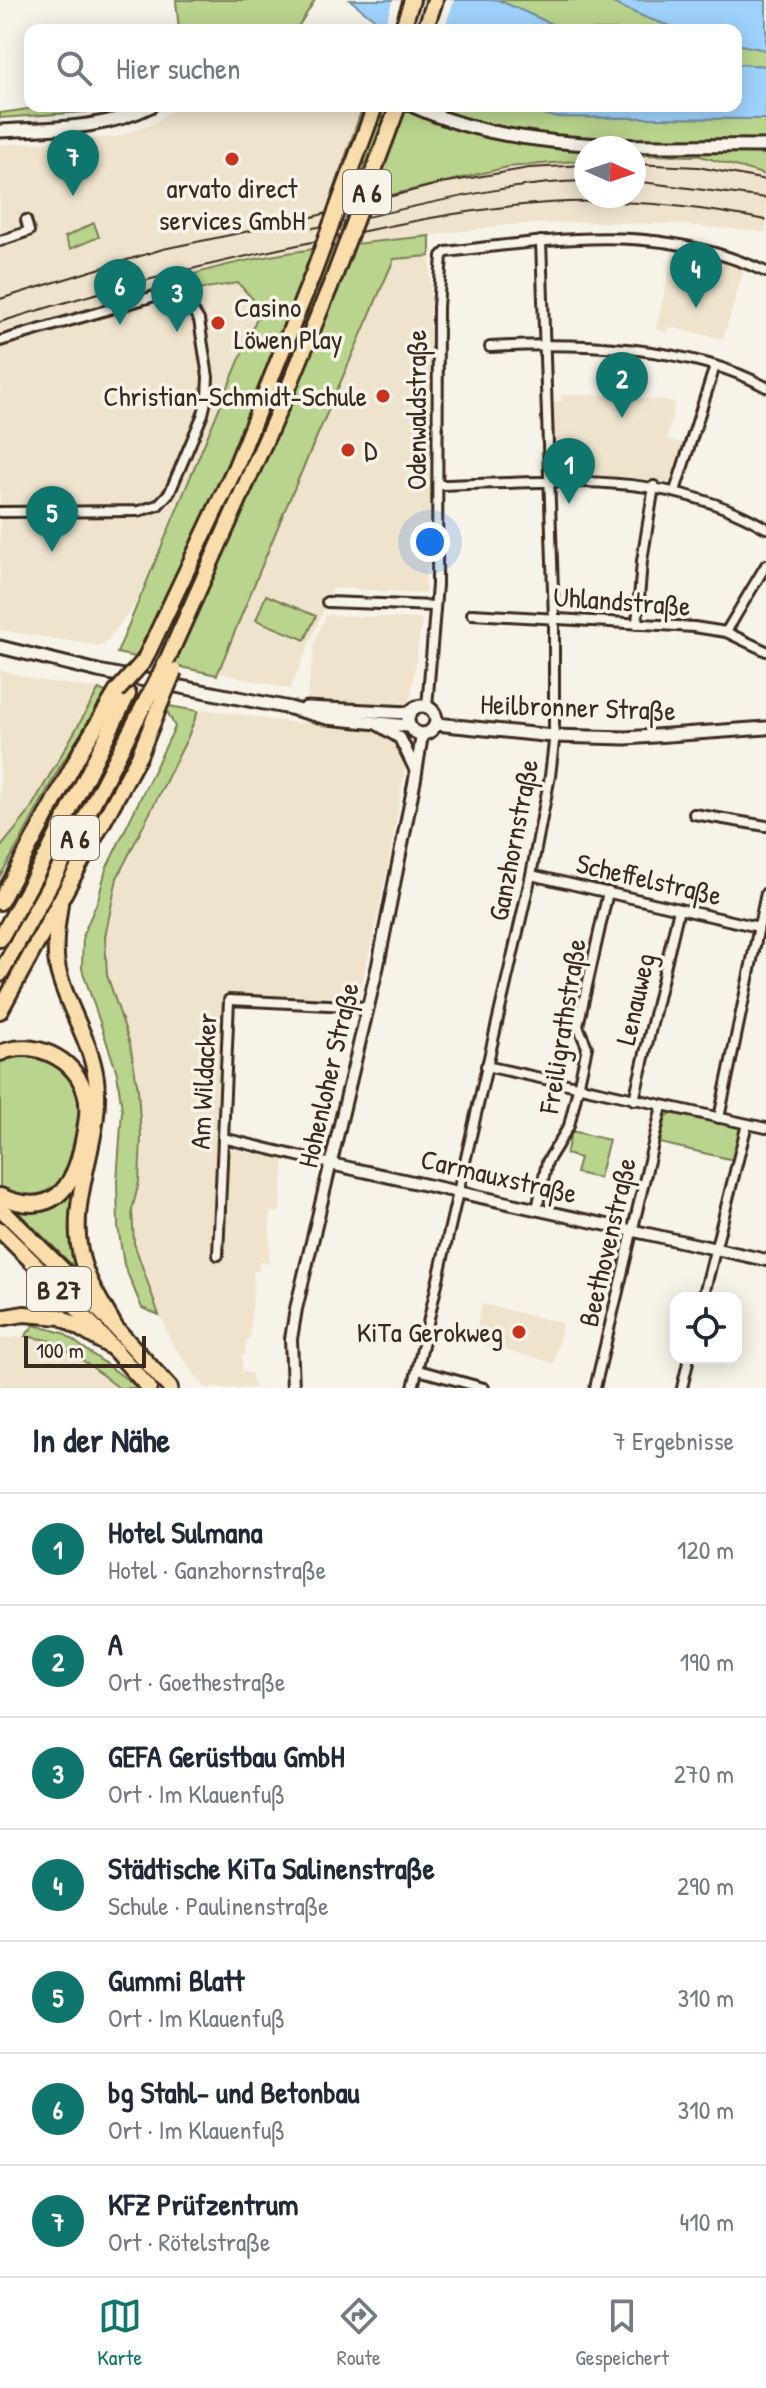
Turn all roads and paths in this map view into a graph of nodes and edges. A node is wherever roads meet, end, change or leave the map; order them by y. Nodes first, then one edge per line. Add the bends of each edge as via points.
1 (412, 0) edge
2 (435, 0) edge
3 (404, 24) edge
4 (427, 24) edge
5 (137, 112) edge
6 (373, 112) edge
7 (396, 112) edge
8 (429, 112) edge
9 (0, 131) edge
10 (766, 146) edge
11 (26, 220) dead end
12 (0, 241) edge
13 (541, 241) junction
14 (766, 272) edge
15 (0, 341) edge
16 (545, 345) junction
17 (490, 347) dead end
18 (715, 366) junction
19 (766, 387) edge
20 (549, 482) junction
21 (438, 485) junction
22 (654, 486) junction
23 (675, 491) junction
24 (0, 512) edge
25 (766, 528) edge
26 (766, 565) edge
27 (327, 602) dead end
28 (435, 606) junction
29 (472, 614) dead end
30 (554, 619) junction
31 (637, 624) junction
32 (726, 632) junction
33 (0, 647) edge
34 (766, 651) edge
35 (123, 693) junction
36 (154, 701) junction
37 (427, 707) junction
38 (290, 708) junction
39 (409, 720) junction
40 (371, 723) junction
41 (436, 724) junction
42 (766, 728) edge
43 (422, 735) junction
44 (553, 736) junction
45 (417, 773) junction
46 (694, 814) dead end
47 (766, 826) edge
48 (17, 869) junction
49 (531, 875) junction
50 (0, 891) edge
51 (608, 892) junction
52 (766, 893) edge
53 (0, 902) edge
54 (60, 904) junction
55 (679, 909) junction
56 (758, 927) junction
57 (0, 939) edge
58 (753, 951) junction
59 (766, 953) edge
60 (0, 974) edge
61 (367, 1007) junction
62 (0, 1011) edge
63 (0, 1053) edge
64 (486, 1066) junction
65 (578, 1088) junction
66 (634, 1100) junction
67 (662, 1106) junction
68 (719, 1118) junction
69 (747, 1124) junction
70 (766, 1128) edge
71 (223, 1138) junction
72 (331, 1164) junction
73 (459, 1192) junction
74 (0, 1196) edge
75 (0, 1208) edge
76 (537, 1209) junction
77 (0, 1230) edge
78 (633, 1231) junction
79 (716, 1250) junction
80 (218, 1255) dead end
81 (766, 1260) edge
82 (705, 1292) edge
83 (0, 1318) edge
84 (114, 1325) junction
85 (116, 1350) junction
86 (688, 1364) edge
87 (418, 1370) junction
88 (149, 1388) edge
89 (170, 1388) edge
90 (293, 1388) edge
91 (413, 1388) edge
92 (484, 1388) edge
93 (595, 1388) edge
94 (682, 1388) edge

1 - 3 highway
2 - 4 highway
5 - 9 main road via 97,125
6 - 35 highway, A 6, bridge via 236,466 144,661
7 - 36 highway, A 6, bridge via 334,277
8 - 10 main road via 532,140
11 - 12 street via 29,231
13 - 14 street via 638,238 710,251
13 - 16 street, Ganzhornstraße
13 - 21 street, Odenwaldstraße via 442,256
15 - 24 street via 165,293 186,300 194,310 208,377 203,414 170,492 158,505 139,511
16 - 17 street
16 - 18 street via 674,356
16 - 20 street, Ganzhornstraße
18 - 19 street
18 - 23 street
20 - 21 street
20 - 22 street
20 - 30 street, Ganzhornstraße
21 - 28 street, Odenwaldstraße
22 - 23 street
22 - 31 street
23 - 25 street
26 - 32 street
27 - 28 street
28 - 37 street, Odenwaldstraße
29 - 30 street, Uhlandstraße
30 - 31 street, Uhlandstraße
30 - 44 street, Ganzhornstraße
31 - 32 street, Uhlandstraße
32 - 34 street, Uhlandstraße
33 - 38 main road
35 - 48 highway via 81,751
35 - 57 highway, A 6 via 48,853
36 - 54 highway via 139,756
36 - 60 highway, A 6
37 - 39 main road via 417,707
37 - 41 main road
38 - 39 main road
38 - 40 main road
39 - 40 main road
39 - 43 main road via 414,732
40 - 45 street via 400,738
41 - 43 main road
41 - 44 main road, Heilbronner Straße
42 - 44 main road, Heilbronner Straße via 642,737
43 - 45 street, Hohenloher Straße
44 - 49 street, Ganzhornstraße
45 - 61 street, Hohenloher Straße
46 - 47 street
48 - 50 highway
48 - 53 highway
49 - 51 street, Scheffelstraße
49 - 64 street, Ganzhornstraße
51 - 55 street, Scheffelstraße
51 - 65 street, Freiligrathstraße via 578,1026 587,1047
52 - 56 street
54 - 62 highway
54 - 84 highway via 58,969 96,1080 96,1128 78,1207 78,1242 85,1269
55 - 56 street, Scheffelstraße
55 - 66 street, Lenauweg
56 - 58 street
58 - 59 street
58 - 68 street
61 - 71 street, Am Wildacker via 229,1000
61 - 72 street, Hohenloher Straße
63 - 74 highway via 25,1047 61,1059 78,1077 87,1106 75,1174 61,1194 27,1205
64 - 65 street
64 - 73 street, Ganzhornstraße
65 - 66 street
65 - 76 street, Freiligrathstraße via 569,1126 547,1162
66 - 67 street
67 - 68 street
67 - 78 street, Beethovenstraße
68 - 69 street
69 - 70 street
69 - 79 street
71 - 72 street, Carmauxstraße
71 - 80 street, Am Wildacker
72 - 73 street, Carmauxstraße
72 - 90 street, Hohenloher Straße via 294,1323
73 - 76 street, Carmauxstraße
73 - 87 street, Ganzhornstraße
75 - 84 highway, B 27
76 - 78 street, Carmauxstraße
77 - 85 highway, B 27
78 - 79 street, Carmauxstraße
78 - 93 street, Beethovenstraße
79 - 81 street, Carmauxstraße
79 - 82 street
83 - 85 highway via 61,1317
84 - 89 highway, B 27
85 - 88 highway, B 27
86 - 94 street
87 - 91 street, Ganzhornstraße
87 - 92 street

